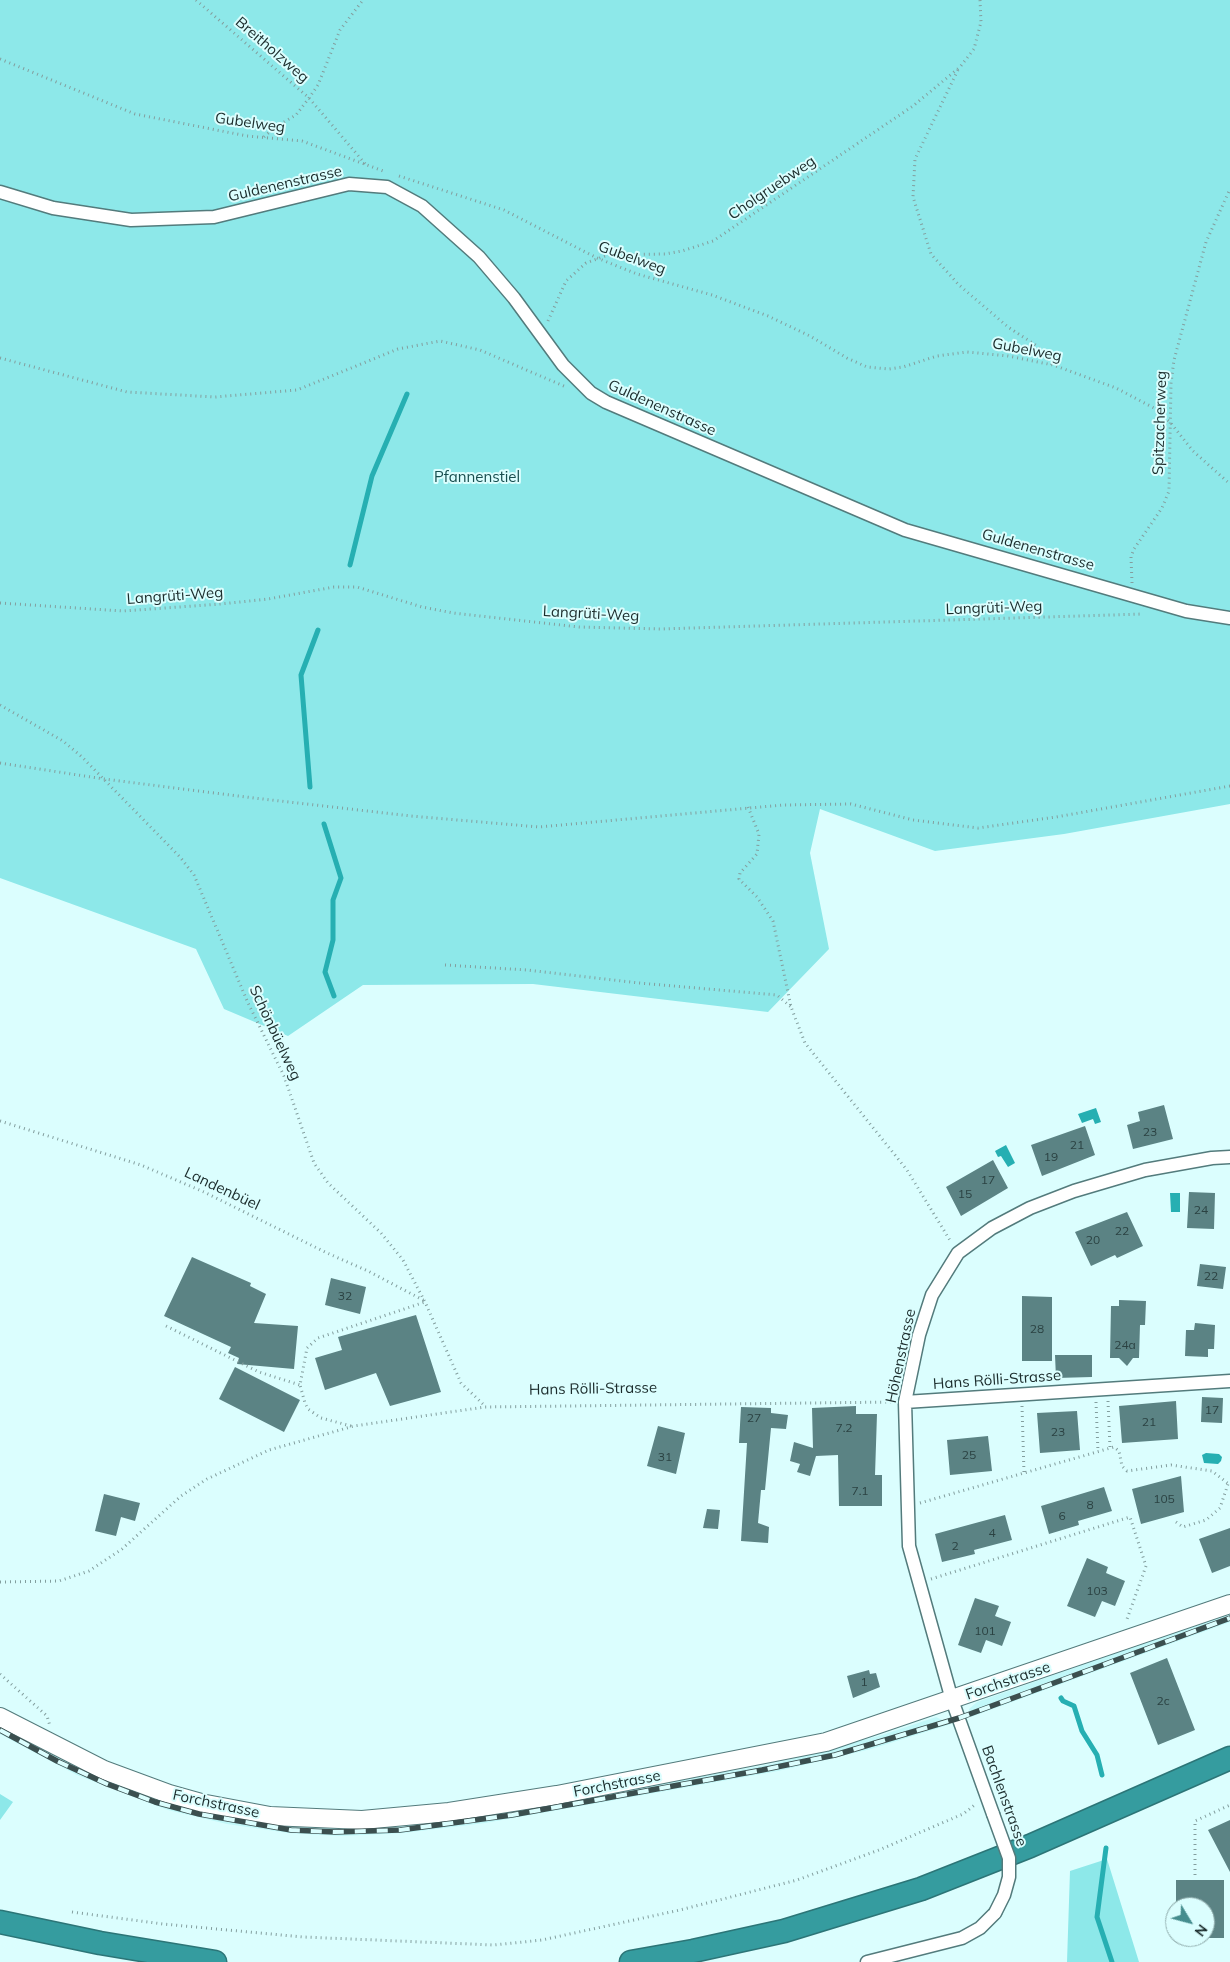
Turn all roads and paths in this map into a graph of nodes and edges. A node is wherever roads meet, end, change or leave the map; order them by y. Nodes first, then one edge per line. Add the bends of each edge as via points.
1 (196, 0) edge
2 (363, 0) edge
3 (980, 0) edge
4 (0, 58) edge
5 (960, 67) junction
6 (309, 98) junction
7 (264, 137) junction
8 (368, 166) junction
9 (374, 185) junction
10 (1230, 189) edge
11 (0, 192) edge
12 (597, 258) junction
13 (544, 339) junction
14 (0, 358) edge
15 (1053, 365) junction
16 (591, 393) junction
17 (1170, 422) junction
18 (1230, 484) edge
19 (1133, 595) junction
20 (0, 603) edge
21 (1149, 614) dead end
22 (1230, 618) edge
23 (0, 705) edge
24 (0, 763) edge
25 (104, 779) junction
26 (1230, 786) edge
27 (748, 807) junction
28 (445, 966) dead end
29 (791, 1007) junction
30 (0, 1121) edge
31 (1230, 1157) edge
32 (958, 1253) junction
33 (425, 1302) junction
34 (166, 1326) dead end
35 (1230, 1381) edge
36 (300, 1385) junction
37 (1101, 1390) junction
38 (1022, 1394) junction
39 (905, 1402) junction
40 (485, 1407) junction
41 (354, 1426) junction
42 (1110, 1448) junction
43 (1098, 1452) junction
44 (1024, 1473) junction
45 (1229, 1484) edge
46 (908, 1507) junction
47 (1176, 1522) dead end
48 (0, 1582) edge
49 (919, 1582) junction
50 (1230, 1604) edge
51 (1124, 1628) dead end
52 (0, 1674) edge
53 (952, 1700) junction
54 (0, 1716) edge
55 (46, 1742) junction
56 (1230, 1758) edge
57 (1230, 1774) edge
58 (1230, 1805) edge
59 (963, 1814) dead end
60 (1195, 1875) dead end
61 (72, 1912) dead end
62 (0, 1922) edge
63 (0, 1936) edge
64 (125, 1962) edge
65 (215, 1962) edge
66 (631, 1962) edge
67 (717, 1962) edge
68 (867, 1962) edge

1 - 6 path, Breitholzweg
2 - 6 path via 340,30 318,85
3 - 5 path, Cholgruebweg via 981,22 974,49
4 - 7 path, Gubelweg via 135,114
5 - 12 path, Cholgruebweg via 914,106 713,241 665,254 617,254
5 - 15 path via 915,159 913,197 931,254 959,285 1036,346
6 - 7 path via 296,115
6 - 8 path, Breitholzweg
7 - 8 path, Gubelweg via 302,141
8 - 9 path
8 - 12 path, Gubelweg via 504,210
9 - 11 street, Guldenenstrasse via 349,184 214,217 131,220 53,208
9 - 13 street, Guldenenstrasse via 387,187 410,198 440,220 495,274
10 - 17 path, Spitzacherweg via 1206,242 1181,331 1171,383
12 - 13 path, Cholgruebweg via 575,271 566,281 552,307
12 - 15 path, Gubelweg via 768,316 868,367 903,367 937,356 967,352
13 - 16 street, Guldenenstrasse via 563,365
14 - 16 path via 127,392 215,397 297,390 398,349 440,341 480,350 563,386
15 - 17 path, Gubelweg via 1133,396
16 - 19 street, Guldenenstrasse via 640,418 905,530
17 - 18 path, Gubelweg via 1193,451
17 - 19 path, Spitzacherweg via 1169,491 1162,508 1134,549 1131,567
19 - 22 street, Guldenenstrasse via 1186,611
20 - 21 path, Langrüti-Weg via 123,611 268,599 357,586 422,607 453,613 579,627 660,629
23 - 25 path, Schönbüelweg via 63,741
24 - 25 path
25 - 27 path via 411,816 539,827
25 - 33 path, Schönbüelweg via 194,875 248,1003 284,1076 314,1163 328,1183 393,1246
26 - 27 path via 978,828 913,820 851,804
27 - 29 path via 760,834 757,854 740,873 739,879 757,896 773,921
28 - 29 path via 527,970 639,984 777,995
29 - 32 path via 805,1043 907,1170
30 - 33 path, Landenbüel via 141,1165 186,1184 368,1271
31 - 32 street, Höhenstrasse via 1144,1170 1074,1191 1030,1208 992,1228
32 - 39 street, Höhenstrasse via 932,1296 919,1334
33 - 36 path via 313,1340 305,1354
33 - 40 path, Schönbüelweg via 461,1383
34 - 36 path via 259,1372
35 - 37 street, Hans Rölli-Strasse
36 - 41 path via 305,1403 313,1413 331,1422
37 - 38 street, Hans Rölli-Strasse
37 - 42 path
37 - 43 path
38 - 39 street, Hans Rölli-Strasse
38 - 44 path
39 - 40 path, Hans Rölli-Strasse
39 - 46 street, Höhenstrasse
40 - 41 path, Hans Rölli-Strasse
41 - 48 path, Hans Rölli-Strasse via 269,1450 215,1475 181,1496 122,1550 84,1574 49,1582
42 - 43 path
42 - 45 path via 1119,1450 1122,1466 1127,1471 1171,1465 1212,1471
43 - 44 path
44 - 46 path
45 - 47 path via 1220,1508 1206,1520 1183,1527
46 - 49 street, Höhenstrasse via 909,1546
49 - 51 path via 1130,1517 1146,1566
49 - 53 street, Höhenstrasse
50 - 53 main road, Forchstrasse
52 - 55 path via 50,1719
53 - 55 main road, Forchstrasse via 826,1742 744,1760 557,1796 449,1812 362,1820 289,1818 201,1803 136,1783
53 - 68 street, Bachlenstrasse, bridge via 1009,1858 1009,1877 1004,1895 980,1928 962,1938
54 - 55 main road, Forchstrasse
56 - 66 highway via 1030,1846 912,1892 775,1933
57 - 67 highway via 1041,1857 921,1904 827,1934
58 - 60 path via 1195,1821
59 - 61 path via 871,1854 797,1880 542,1940 494,1945 303,1937
62 - 65 highway
63 - 64 highway

